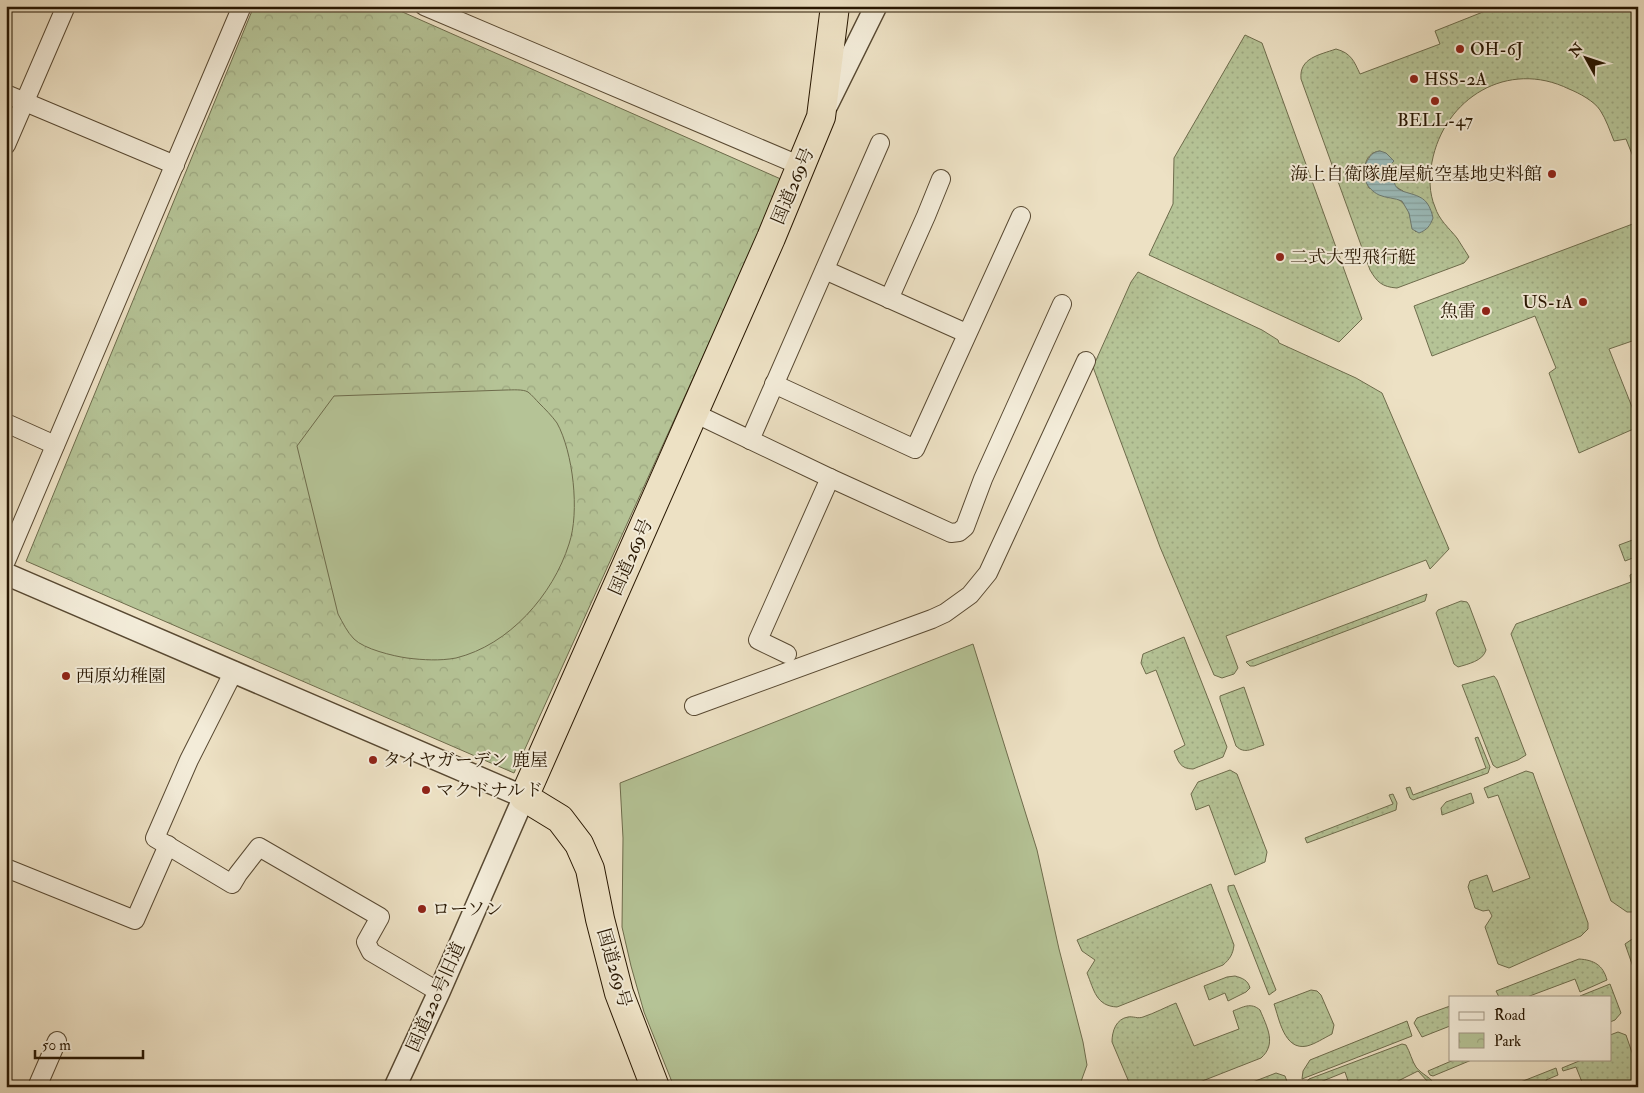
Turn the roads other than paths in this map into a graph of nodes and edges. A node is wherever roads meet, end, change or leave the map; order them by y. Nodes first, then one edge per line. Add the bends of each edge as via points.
1 (66, 6) edge
2 (242, 6) edge
3 (424, 6) edge
4 (834, 6) edge
5 (876, 6) edge
6 (6, 94) edge
7 (25, 102) junction
8 (821, 117) junction
9 (880, 143) dead end
10 (6, 145) edge
11 (175, 165) junction
12 (801, 166) junction
13 (941, 179) dead end
14 (1021, 216) dead end
15 (824, 270) junction
16 (889, 299) junction
17 (1062, 304) dead end
18 (966, 333) junction
19 (1086, 361) dead end
20 (774, 384) junction
21 (694, 413) junction
22 (6, 423) edge
23 (750, 440) junction
24 (56, 445) junction
25 (830, 478) junction
26 (6, 561) edge
27 (6, 574) edge
28 (787, 654) dead end
29 (234, 671) junction
30 (694, 706) dead end
31 (524, 797) junction
32 (168, 845) junction
33 (6, 868) edge
34 (439, 992) junction
35 (58, 1041) dead end
36 (37, 1087) edge
37 (395, 1087) edge
38 (655, 1087) edge

1 - 7 street
2 - 11 street
3 - 12 street
4 - 8 highway, 国道269号
5 - 8 street
6 - 7 street
7 - 10 street
7 - 11 street
8 - 12 highway, 国道269号
9 - 15 street
11 - 24 street
12 - 21 highway, 国道269号
13 - 16 street
14 - 18 street
15 - 16 street
15 - 20 street
16 - 18 street
17 - 25 street via 965,527 959,532 950,532
18 - 20 street via 915,449
19 - 30 street via 988,573 970,596 932,619
20 - 23 street
21 - 23 street
21 - 31 highway, 国道269号
22 - 24 street
23 - 25 street
24 - 26 street
25 - 28 street via 758,640
27 - 29 street
29 - 31 street
29 - 32 street via 189,760 155,838
31 - 34 street, 国道220号旧道
31 - 38 highway, 国道269号 via 560,819 579,844 590,868 619,993
32 - 33 street via 135,920
32 - 34 street via 232,884 259,847 380,917 366,942 371,952
34 - 37 street, 国道220号旧道
35 - 36 street

